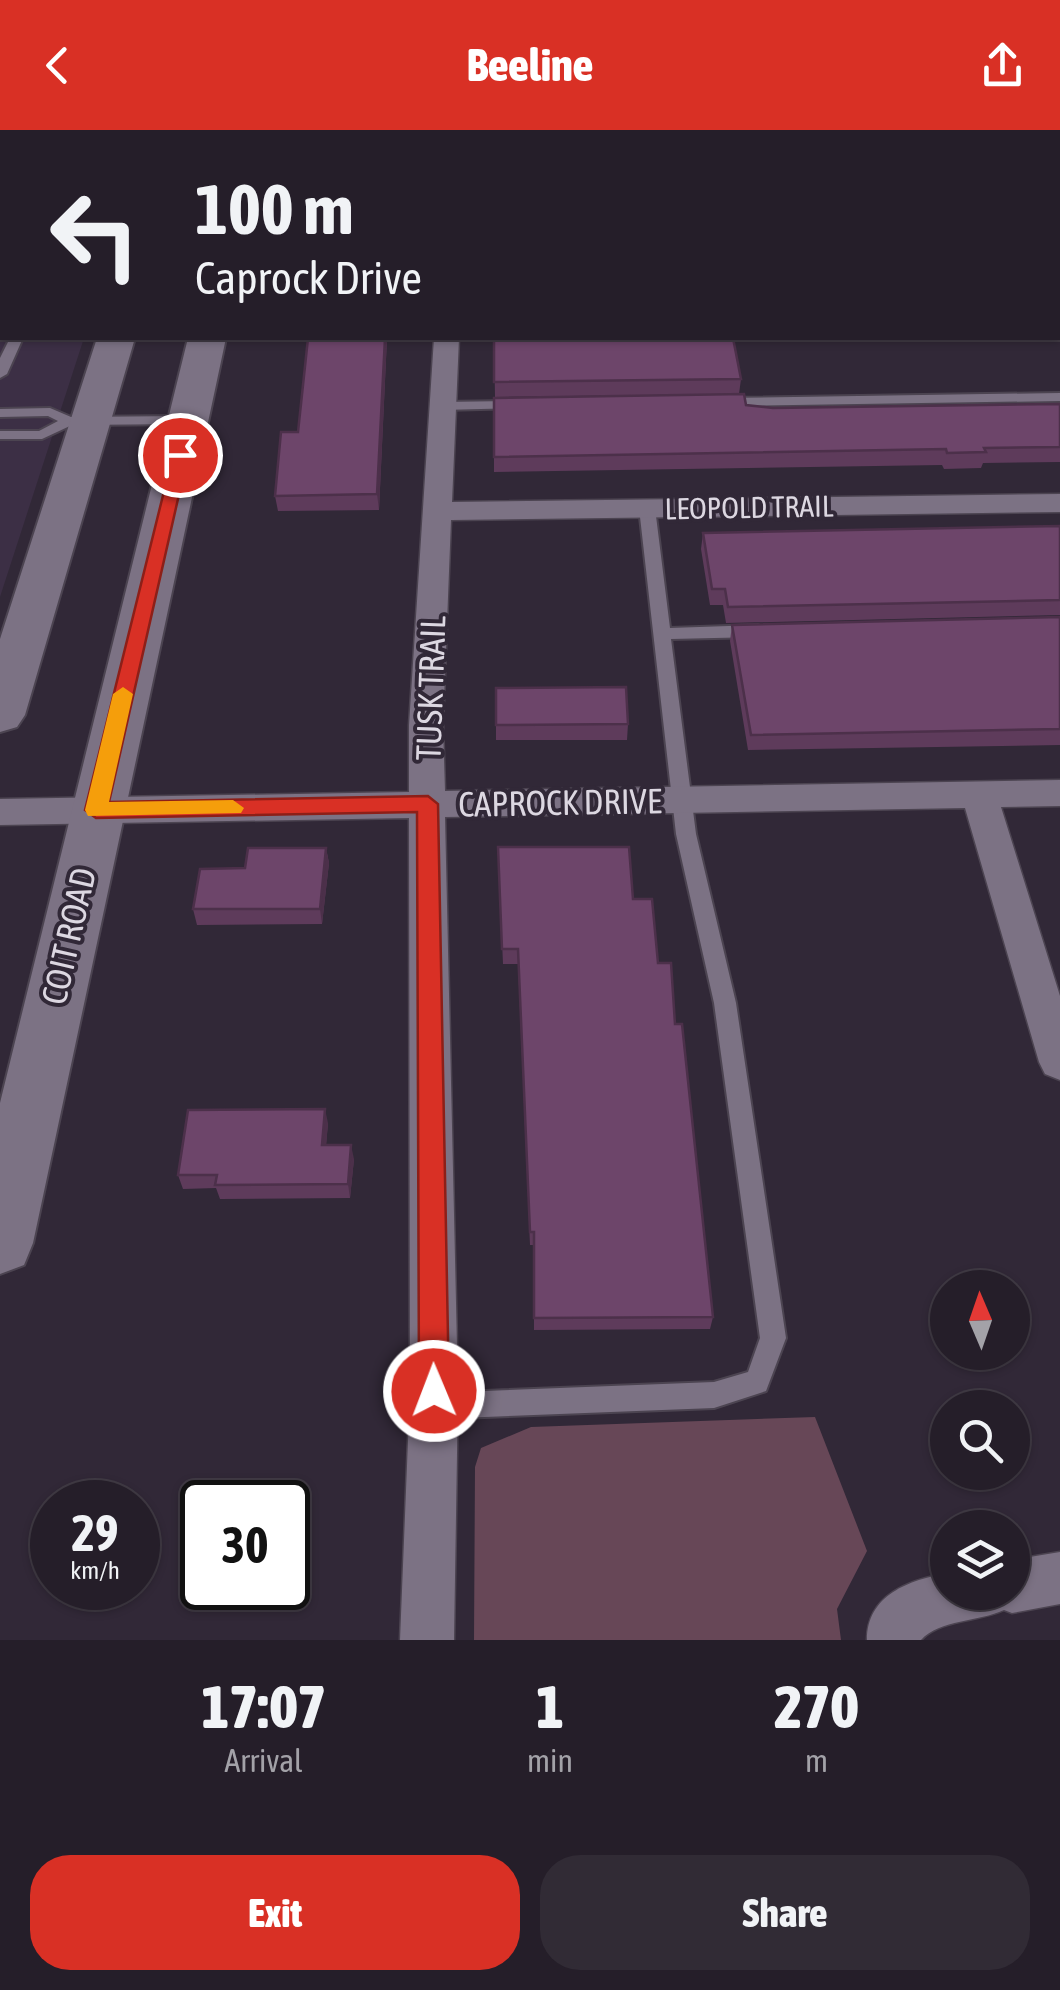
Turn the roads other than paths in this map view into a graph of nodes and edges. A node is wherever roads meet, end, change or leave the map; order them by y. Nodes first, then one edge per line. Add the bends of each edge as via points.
1 (15, 340) edge
2 (115, 340) edge
3 (208, 340) edge
4 (446, 340) edge
5 (0, 374) edge
6 (1060, 398) edge
7 (701, 402) edge
8 (542, 404) edge
9 (442, 406) junction
10 (0, 413) edge
11 (188, 420) junction
12 (80, 421) junction
13 (0, 435) edge
14 (1060, 503) edge
15 (647, 508) junction
16 (437, 511) junction
17 (781, 631) edge
18 (662, 634) junction
19 (0, 715) edge
20 (1060, 794) edge
21 (979, 795) junction
22 (682, 800) junction
23 (428, 804) junction
24 (96, 810) junction
25 (0, 812) edge
26 (1060, 1062) edge
27 (0, 1242) edge
28 (434, 1406) junction
29 (1060, 1578) edge
30 (1030, 1584) edge
31 (930, 1603) edge
32 (894, 1633) edge
33 (427, 1640) edge

1 - 5 lane
2 - 12 main road
3 - 11 main road, COIT ROAD
4 - 9 street, TUSK TRAIL
6 - 7 lane
8 - 9 lane
9 - 16 street, TUSK TRAIL
10 - 12 lane via 50,412
11 - 12 lane
11 - 24 main road, COIT ROAD
12 - 13 lane via 42,434
12 - 19 main road
14 - 15 street, LEOPOLD TRAIL
15 - 16 street, LEOPOLD TRAIL
15 - 18 lane
16 - 23 street, TUSK TRAIL
17 - 18 lane
18 - 22 lane
20 - 21 street, CAPROCK DRIVE
21 - 22 street, CAPROCK DRIVE
21 - 26 street
22 - 23 street, CAPROCK DRIVE
22 - 28 lane via 725,1003 773,1338 757,1382 714,1395
23 - 24 street, CAPROCK DRIVE
23 - 28 street, TUSK TRAIL
24 - 25 street, CAPROCK DRIVE
24 - 27 main road, COIT ROAD
28 - 33 street, TUSK TRAIL
29 - 30 street
31 - 32 street

